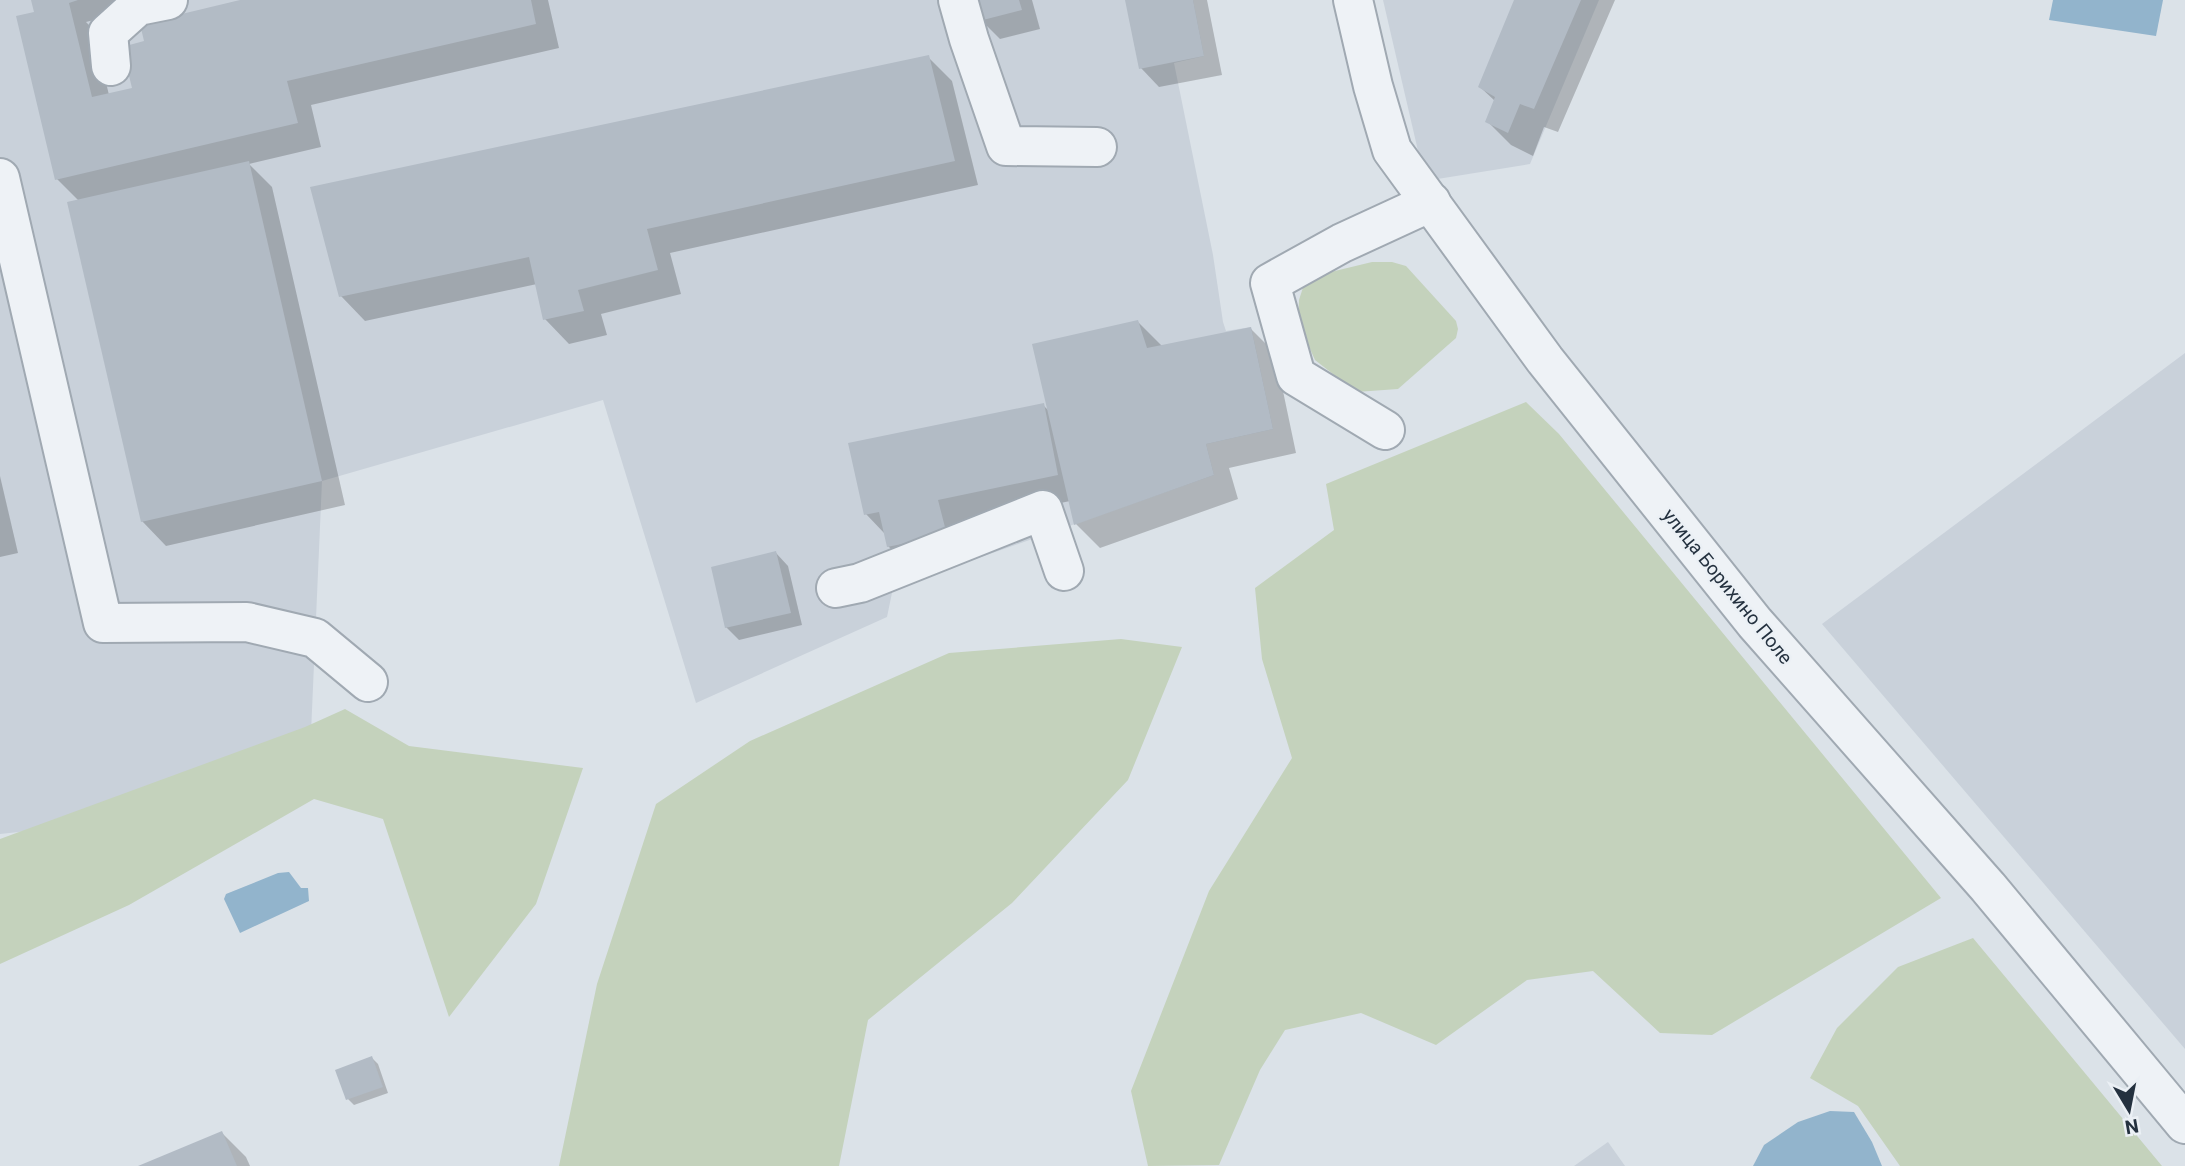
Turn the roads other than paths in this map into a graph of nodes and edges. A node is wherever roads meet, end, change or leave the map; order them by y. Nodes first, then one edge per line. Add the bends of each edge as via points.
1 (167, 0) edge
2 (958, 0) edge
3 (1353, 0) edge
4 (111, 66) dead end
5 (1097, 147) dead end
6 (0, 178) edge
7 (1431, 202) junction
8 (1385, 430) dead end
9 (1064, 571) dead end
10 (836, 588) dead end
11 (368, 682) dead end
12 (2185, 1124) edge

1 - 4 street via 138,6 108,33
2 - 5 street via 1006,146
3 - 7 street, улица Борихино Поле via 1392,150
6 - 11 street via 103,623 247,622 315,638
7 - 8 street via 1270,283 1296,376
7 - 12 street, улица Борихино Поле via 1545,360 1755,623 1988,887
9 - 10 street via 1043,510 860,583

